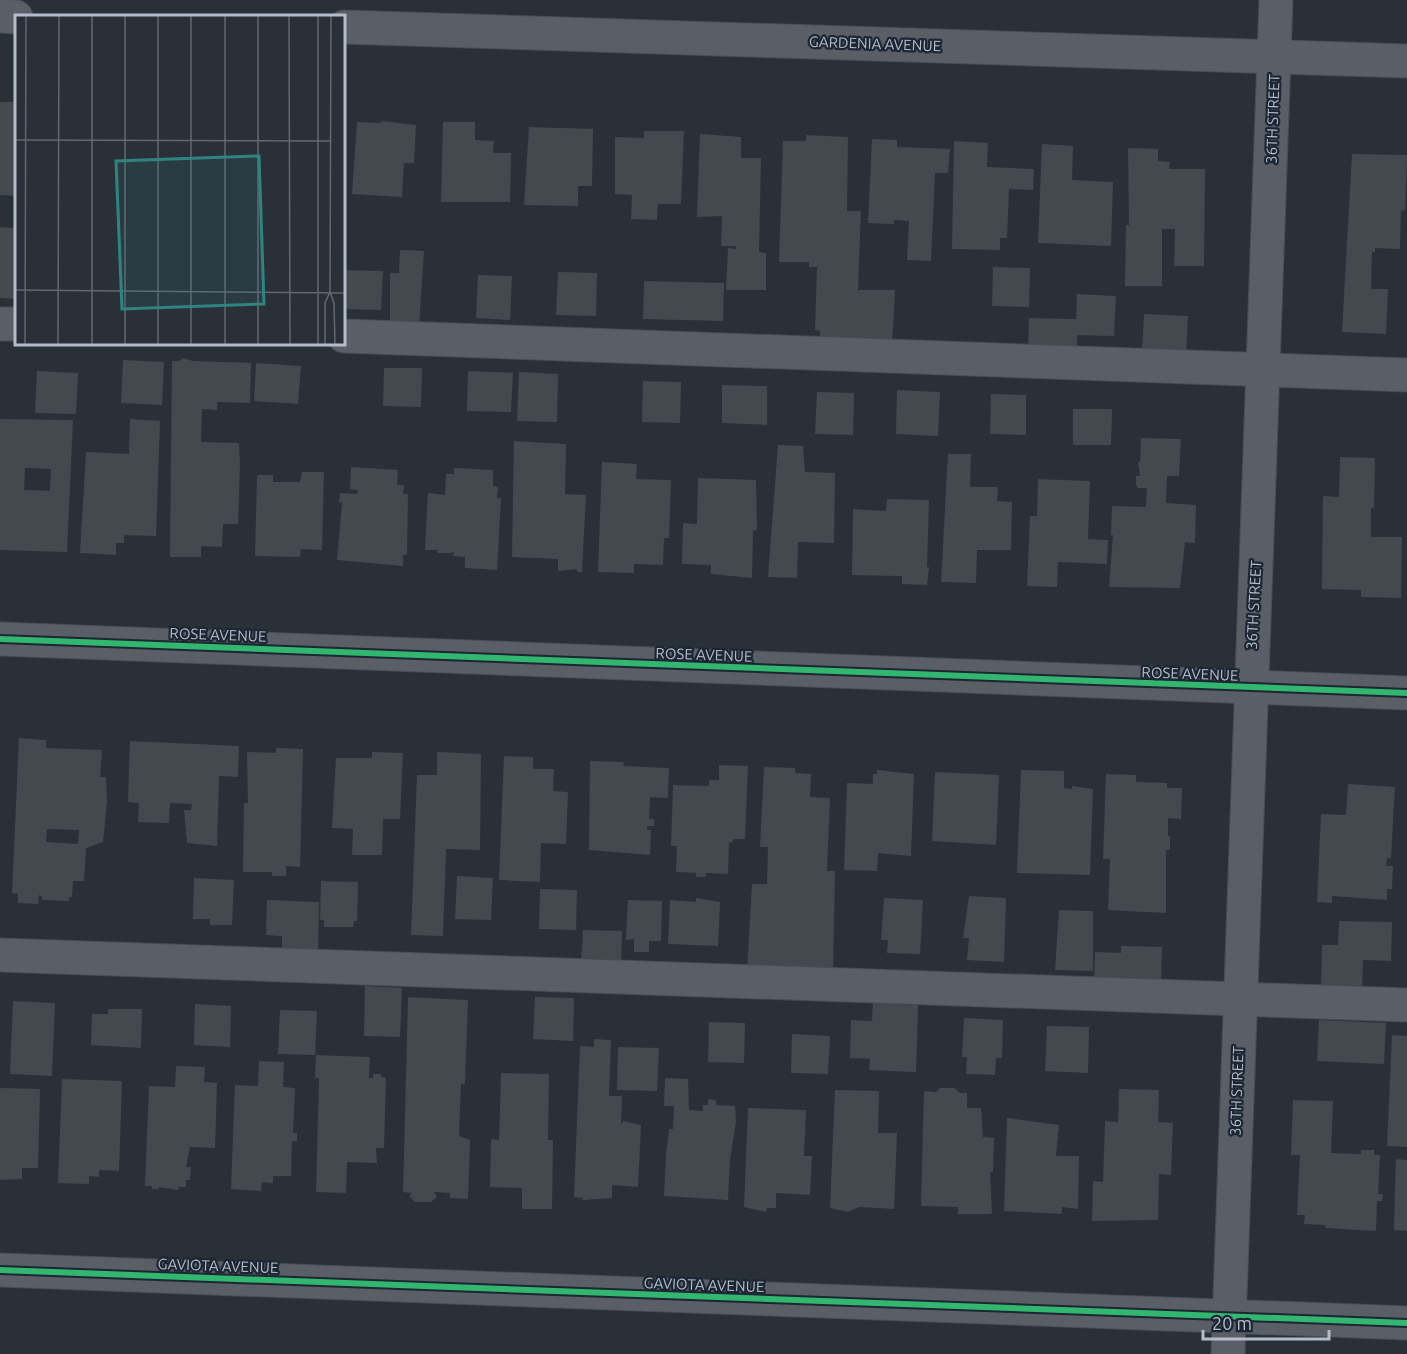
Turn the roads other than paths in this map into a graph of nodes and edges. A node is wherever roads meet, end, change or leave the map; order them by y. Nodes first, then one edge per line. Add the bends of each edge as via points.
1 (1276, 0) edge
2 (0, 16) edge
3 (15, 17) edge
4 (345, 27) edge
5 (1275, 57) junction
6 (1407, 62) edge
7 (345, 336) edge
8 (1264, 370) junction
9 (1407, 375) edge
10 (0, 639) edge
11 (1250, 688) junction
12 (1407, 693) edge
13 (0, 955) edge
14 (1240, 999) junction
15 (1407, 1005) edge
16 (0, 1270) edge
17 (1229, 1317) junction
18 (1407, 1323) edge
19 (1228, 1354) edge

1 - 5 street, 36TH STREET
2 - 3 street
4 - 5 street, GARDENIA AVENUE
5 - 6 street, GARDENIA AVENUE
5 - 8 street, 36TH STREET
7 - 8 street
8 - 9 street
8 - 11 street, 36TH STREET
10 - 11 street, ROSE AVENUE
11 - 12 street, ROSE AVENUE
11 - 14 street, 36TH STREET
13 - 14 street
14 - 15 street
14 - 17 street, 36TH STREET
16 - 17 street, GAVIOTA AVENUE
17 - 18 street, GAVIOTA AVENUE
17 - 19 street, 36TH STREET

